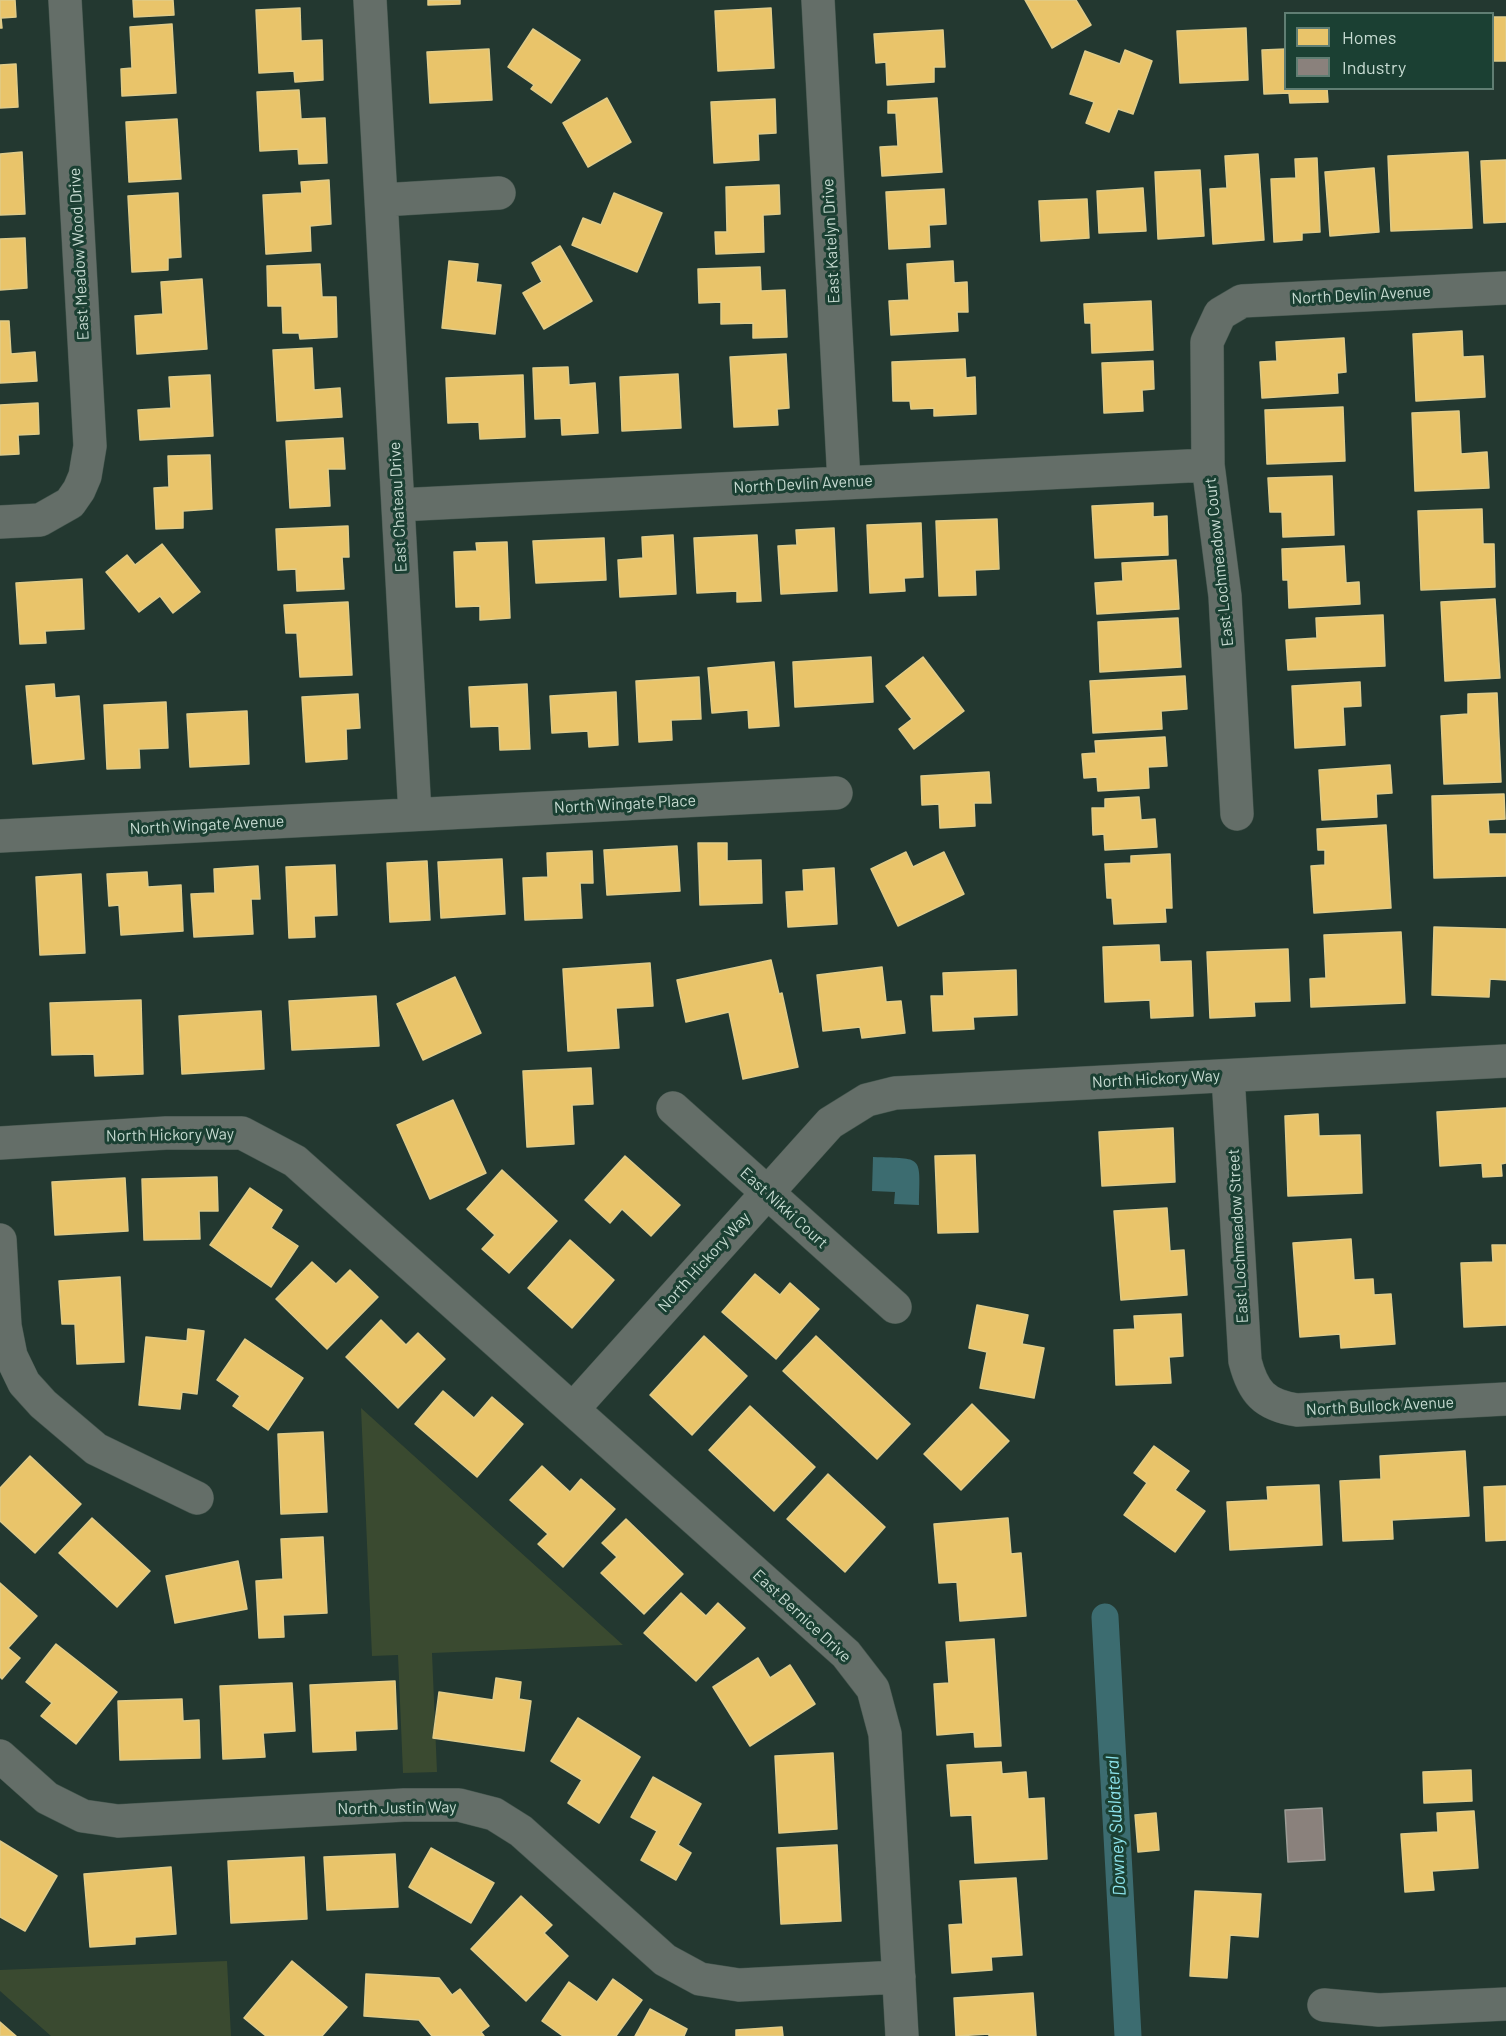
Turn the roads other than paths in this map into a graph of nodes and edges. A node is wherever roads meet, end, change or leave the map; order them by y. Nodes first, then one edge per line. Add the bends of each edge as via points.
1 (65, 0) edge
2 (370, 0) edge
3 (818, 0) edge
4 (499, 193) dead end
5 (381, 200) junction
6 (1506, 288) edge
7 (1220, 314) joint
8 (1208, 465) junction
9 (844, 482) junction
10 (398, 505) junction
11 (0, 522) edge
12 (836, 793) dead end
13 (415, 814) junction
14 (1237, 814) dead end
15 (0, 836) edge
16 (1506, 1061) edge
17 (1228, 1076) junction
18 (673, 1108) dead end
19 (0, 1143) edge
20 (767, 1193) junction
21 (0, 1240) edge
22 (895, 1307) dead end
23 (1258, 1393) joint
24 (1506, 1399) edge
25 (573, 1409) junction
26 (197, 1498) dead end
27 (0, 1756) edge
28 (898, 1977) junction
29 (1506, 2004) edge
30 (1324, 2005) dead end
31 (902, 2036) edge

1 - 11 street, East Meadow Wood Drive via 90,446 85,476 70,503 40,520
2 - 5 street, East Chateau Drive
3 - 9 street, East Katelyn Drive
4 - 5 street
5 - 10 street, East Chateau Drive
6 - 7 street, North Devlin Avenue via 1242,301
7 - 8 street, East Lochmeadow Court via 1207,342
8 - 9 street, North Devlin Avenue
8 - 14 street, East Lochmeadow Court via 1225,596
9 - 10 street, North Devlin Avenue
10 - 13 street, East Chateau Drive
12 - 13 street, North Wingate Place
13 - 15 street, North Wingate Avenue
16 - 17 street, North Hickory Way
17 - 20 street, North Hickory Way via 895,1093 867,1100 830,1123
17 - 23 street, East Lochmeadow Street via 1245,1360
18 - 20 street, East Nikki Court
19 - 25 street, North Hickory Way via 166,1133 242,1133 295,1161
20 - 22 street, East Nikki Court
20 - 25 street, North Hickory Way
21 - 26 street via 5,1326 11,1356 24,1383 96,1449
23 - 24 street, North Bullock Avenue via 1282,1408 1298,1410
25 - 28 street, East Bernice Drive via 846,1654 873,1689 885,1734
27 - 28 street, North Justin Way via 47,1798 83,1816 118,1821 459,1804 494,1814 521,1831 665,1960 700,1979 739,1985
28 - 31 street, East Bernice Drive
29 - 30 street via 1380,2010

